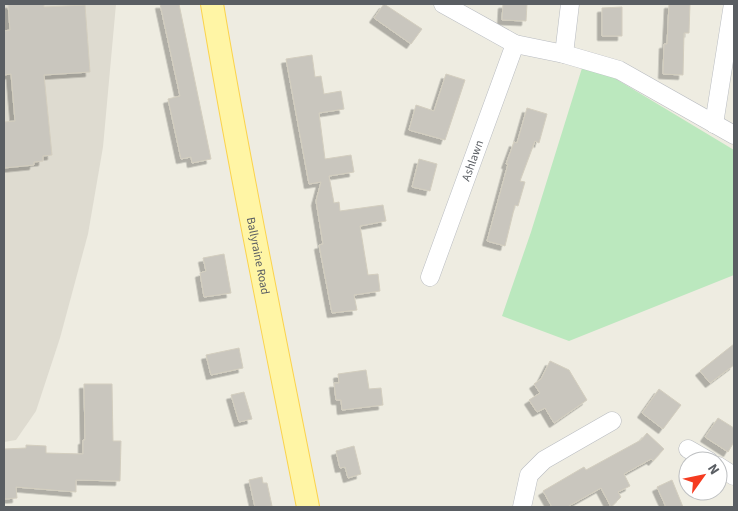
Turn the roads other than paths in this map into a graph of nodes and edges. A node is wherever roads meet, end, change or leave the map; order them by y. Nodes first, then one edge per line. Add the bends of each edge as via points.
1 (212, 4) edge
2 (443, 4) edge
3 (570, 4) edge
4 (733, 4) edge
5 (515, 44) junction
6 (564, 54) junction
7 (714, 124) junction
8 (734, 136) edge
9 (430, 277) dead end
10 (612, 421) dead end
11 (688, 449) dead end
12 (692, 451) edge
13 (308, 507) edge
14 (522, 507) edge

1 - 13 main road, Ballyraine Road via 254,243 279,352
2 - 5 street
3 - 6 street
4 - 7 street
5 - 6 street
5 - 9 street, Ashlawn
6 - 7 street via 619,70
7 - 8 street
10 - 14 street via 544,460 529,475
11 - 12 street

